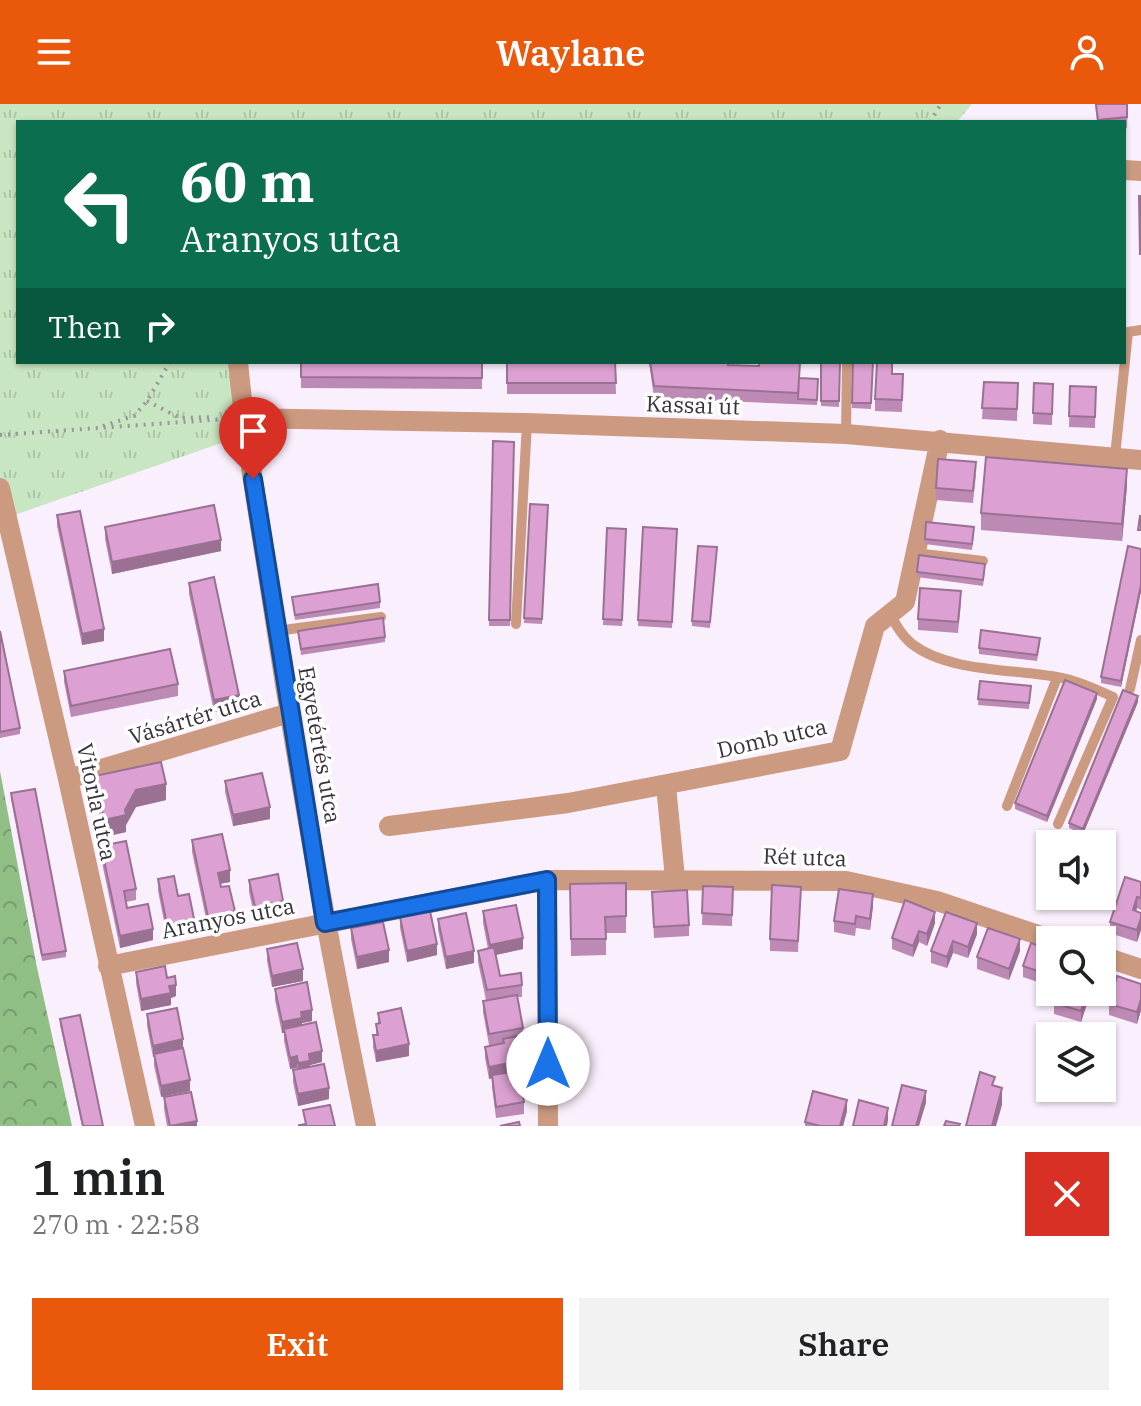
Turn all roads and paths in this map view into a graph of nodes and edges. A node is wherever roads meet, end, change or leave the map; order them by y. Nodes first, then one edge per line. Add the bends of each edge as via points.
1 (1141, 330) edge
2 (1126, 351) edge
3 (169, 364) edge
4 (238, 364) edge
5 (847, 364) edge
6 (1125, 364) edge
7 (147, 401) junction
8 (243, 418) junction
9 (527, 423) junction
10 (98, 428) junction
11 (846, 434) junction
12 (0, 435) edge
13 (940, 440) junction
14 (1115, 456) junction
15 (1141, 460) edge
16 (0, 488) edge
17 (915, 553) junction
18 (983, 561) edge
19 (890, 614) junction
20 (381, 617) edge
21 (516, 624) dead end
22 (276, 631) junction
23 (1141, 640) edge
24 (1057, 678) junction
25 (1130, 689) edge
26 (289, 713) junction
27 (68, 779) junction
28 (666, 786) junction
29 (1007, 806) dead end
30 (1058, 824) dead end
31 (389, 826) dead end
32 (675, 878) junction
33 (547, 880) junction
34 (325, 923) junction
35 (1036, 934) edge
36 (1116, 961) edge
37 (108, 966) junction
38 (1141, 969) edge
39 (145, 1126) edge
40 (366, 1126) edge
41 (548, 1126) edge

1 - 2 lane via 1128,332
3 - 7 path
4 - 8 street, Egyetértés utca
5 - 11 lane
6 - 14 lane
7 - 8 path via 180,418
7 - 10 path via 134,416
8 - 9 street, Kassai út
8 - 10 path
8 - 22 street, Egyetértés utca
9 - 11 street, Kassai út
9 - 21 lane
10 - 12 path
11 - 13 street, Kassai út
13 - 14 street, Kassai út
13 - 17 street, Domb utca
14 - 15 street, Kassai út
16 - 27 street, Vitorla utca
17 - 18 lane
17 - 19 street, Domb utca via 905,602
19 - 24 lane via 902,635 933,656
19 - 28 street, Domb utca via 875,626 840,751
20 - 22 lane
22 - 26 street, Egyetértés utca
23 - 25 lane
24 - 29 lane
24 - 30 lane via 1113,697
26 - 27 street, Vásártér utca
26 - 34 street, Egyetértés utca
27 - 37 street, Vitorla utca
28 - 31 street, Domb utca
28 - 32 street
32 - 33 street, Rét utca
32 - 35 street, Rét utca via 846,881 937,901
33 - 34 street, Aranyos utca
33 - 41 street
34 - 37 street, Aranyos utca
34 - 40 street, Egyetértés utca
36 - 38 street
37 - 39 street, Vitorla utca

